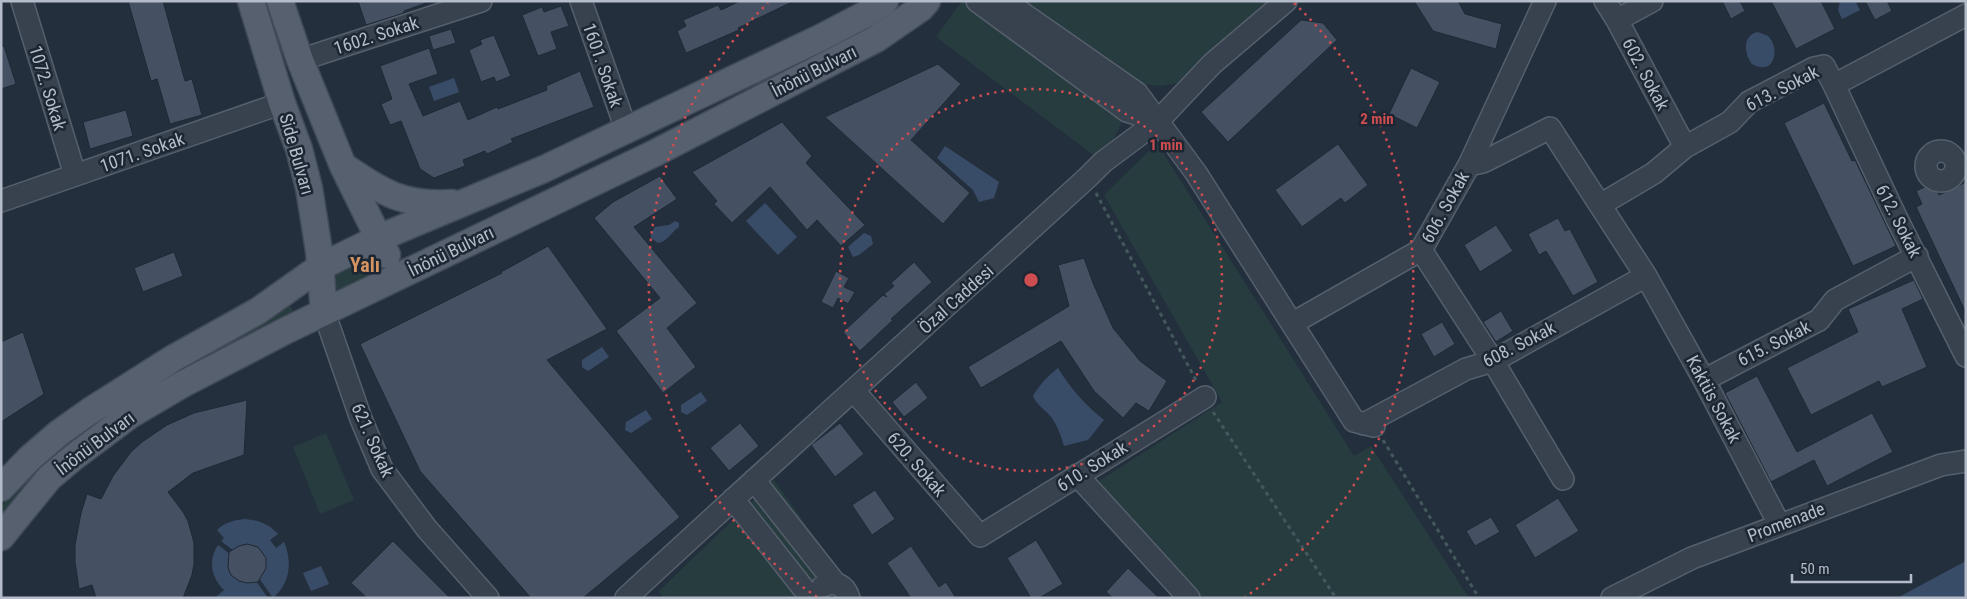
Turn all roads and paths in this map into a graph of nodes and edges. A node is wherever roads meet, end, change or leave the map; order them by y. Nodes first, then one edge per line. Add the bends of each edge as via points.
1 (22, 1) edge
2 (251, 1) edge
3 (280, 1) edge
4 (481, 1) edge
5 (581, 1) edge
6 (885, 1) edge
7 (926, 1) edge
8 (977, 1) edge
9 (1005, 1) edge
10 (1286, 1) edge
11 (1544, 1) edge
12 (1605, 1) edge
13 (1652, 1) edge
14 (1966, 15) edge
15 (1617, 20) junction
16 (300, 60) junction
17 (1834, 85) junction
18 (282, 103) junction
19 (1158, 121) junction
20 (1550, 128) joint
21 (626, 129) junction
22 (1685, 147) junction
23 (1469, 165) junction
24 (343, 166) junction
25 (75, 175) junction
26 (1088, 178) junction
27 (1, 201) edge
28 (462, 202) junction
29 (1600, 205) junction
30 (376, 247) junction
31 (1421, 250) junction
32 (1917, 256) junction
33 (319, 273) junction
34 (1646, 276) junction
35 (379, 286) junction
36 (353, 298) junction
37 (324, 312) junction
38 (1293, 323) junction
39 (1966, 356) edge
40 (1493, 361) junction
41 (1704, 380) junction
42 (854, 391) junction
43 (1205, 397) junction
44 (1369, 425) junction
45 (1966, 461) edge
46 (1077, 475) junction
47 (1563, 479) dead end
48 (754, 480) junction
49 (2, 484) edge
50 (733, 499) junction
51 (1779, 524) junction
52 (1, 536) edge
53 (980, 536) joint
54 (842, 590) edge
55 (488, 598) edge
56 (626, 598) edge
57 (811, 598) edge
58 (816, 598) edge
59 (1189, 598) edge
60 (1336, 598) edge
61 (1478, 598) edge
62 (1612, 598) edge

1 - 25 street, 1072. Sokak
2 - 18 main road, Side Bulvarı
3 - 16 main road, Side Bulvarı
4 - 16 street, 1602. Sokak
5 - 21 street, 1601. Sokak
6 - 21 main road, İnönü Bulvarı via 820,38
7 - 35 main road, İnönü Bulvarı via 921,8 876,39 655,153
8 - 19 street via 1127,111
9 - 19 street via 1137,94
10 - 19 street, Özal Caddesi via 1212,64
11 - 23 street
12 - 15 street, 602. Sokak
13 - 15 street
14 - 17 street, 613. Sokak
15 - 22 street, 602. Sokak
16 - 24 main road, Side Bulvarı
17 - 22 street, 613. Sokak via 1824,66 1814,68 1748,102 1730,122
17 - 32 street, 612. Sokak
18 - 25 street, 1071. Sokak
18 - 33 main road, Side Bulvarı via 309,188 309,231
19 - 26 street, Özal Caddesi via 1103,162
19 - 38 street via 1196,173
20 - 23 street, 606. Sokak via 1483,162
20 - 29 street, Kaktüs Sokak
21 - 28 main road, İnönü Bulvarı via 544,169
22 - 29 street, 613. Sokak via 1654,173
23 - 31 street, 606. Sokak
24 - 28 main road via 393,197 432,204
24 - 30 main road, Side Bulvarı
25 - 27 street, 1071. Sokak
26 - 42 street, Özal Caddesi
26 - 43 path
28 - 30 main road, İnönü Bulvarı
29 - 34 street, Kaktüs Sokak
30 - 33 main road, İnönü Bulvarı
30 - 35 main road via 390,261 389,275
31 - 38 street, 606. Sokak
31 - 40 street
32 - 39 street, 612. Sokak
32 - 41 street, 615. Sokak via 1835,300 1819,320
33 - 36 main road via 324,288 333,298 346,301
33 - 37 main road
33 - 49 main road, İnönü Bulvarı via 90,411 59,433
34 - 40 street, 608. Sokak
34 - 41 street, Kaktüs Sokak
35 - 36 main road, İnönü Bulvarı
36 - 37 main road, İnönü Bulvarı
37 - 52 main road, İnönü Bulvarı via 180,384 130,416 49,478
37 - 55 street, 621. Sokak via 382,469 427,529
38 - 44 street via 1354,421
40 - 44 street, 608. Sokak via 1466,369
40 - 47 street
41 - 51 street, Kaktüs Sokak
42 - 48 street, Özal Caddesi
42 - 53 street, 620. Sokak
43 - 46 street, 610. Sokak
43 - 60 path
44 - 61 path
45 - 51 street, Promenade via 1941,465
46 - 53 street, 610. Sokak
46 - 59 street
48 - 50 street, Özal Caddesi
48 - 54 street
50 - 56 street, Özal Caddesi
50 - 57 street
51 - 62 street, Promenade via 1692,558
54 - 58 street via 828,584 822,587

